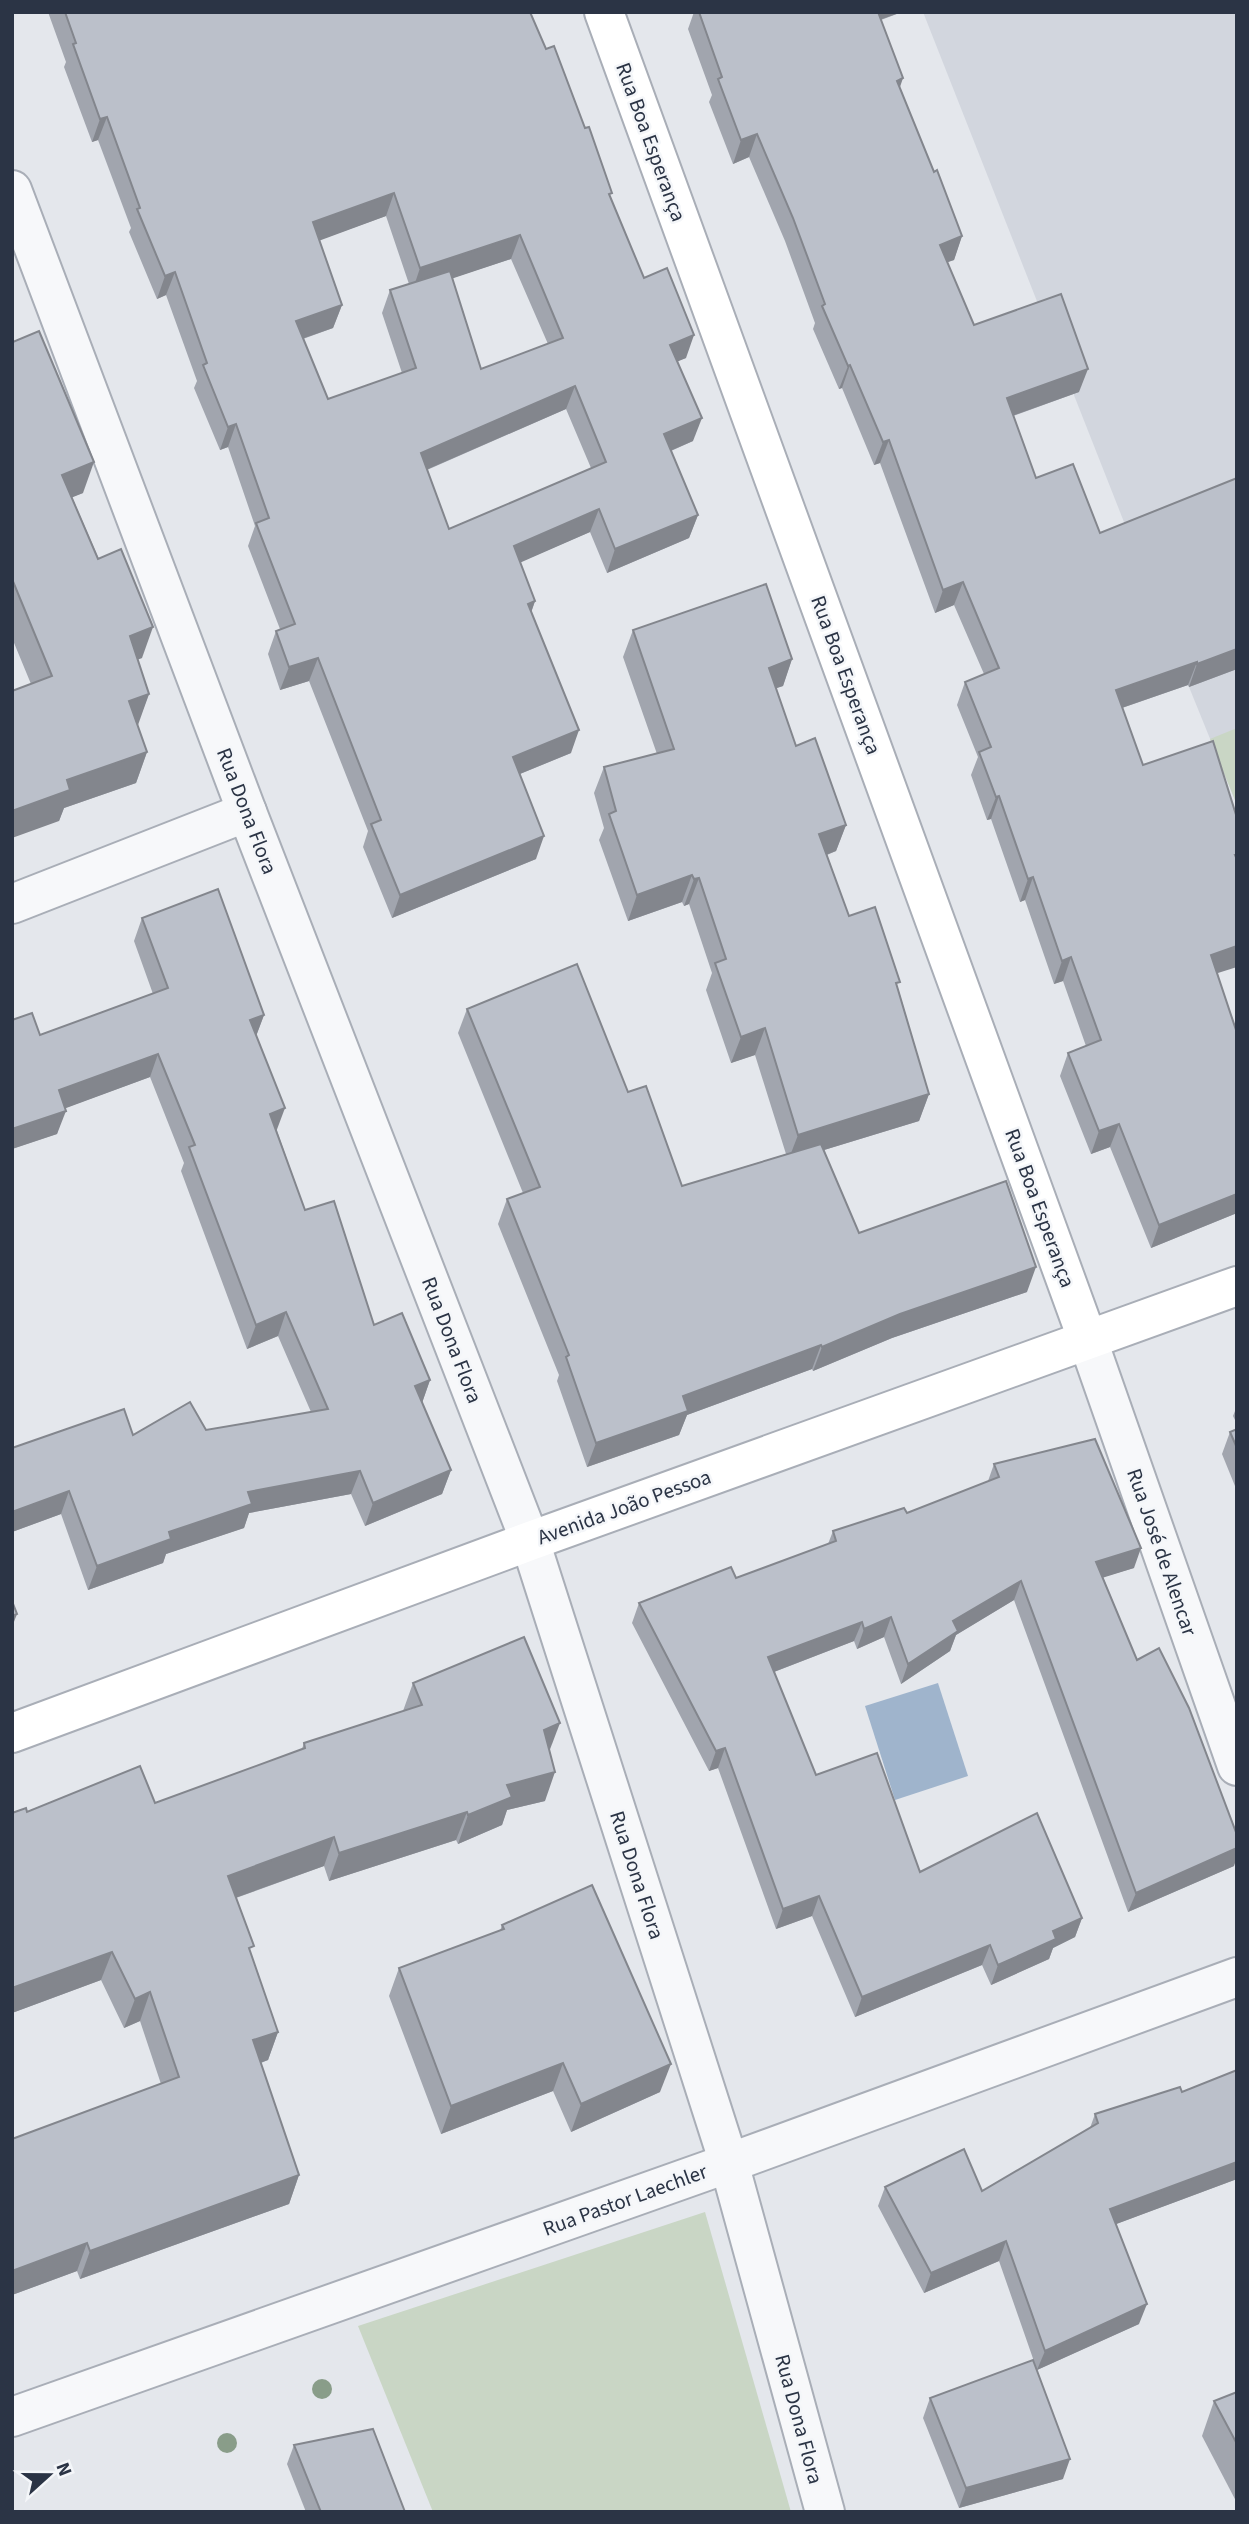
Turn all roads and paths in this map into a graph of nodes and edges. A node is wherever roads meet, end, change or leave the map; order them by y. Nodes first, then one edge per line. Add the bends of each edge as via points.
1 (604, 12) edge
2 (12, 190) edge
3 (247, 812) junction
4 (12, 904) edge
5 (1237, 1286) edge
6 (1087, 1338) junction
7 (530, 1541) junction
8 (12, 1733) edge
9 (1237, 1766) edge
10 (1237, 1977) edge
11 (729, 2163) junction
12 (12, 2417) edge
13 (825, 2512) edge

1 - 6 street, Rua Boa Esperança
2 - 3 street, Rua Dona Flora
3 - 4 street
3 - 7 street, Rua Dona Flora
5 - 6 street, Avenida João Pessoa
6 - 7 street, Avenida João Pessoa
6 - 9 street, Rua José de Alencar
7 - 8 street, Avenida João Pessoa
7 - 11 street, Rua Dona Flora
10 - 11 street, Rua Pastor Laechler
11 - 12 street, Rua Pastor Laechler
11 - 13 street, Rua Dona Flora

